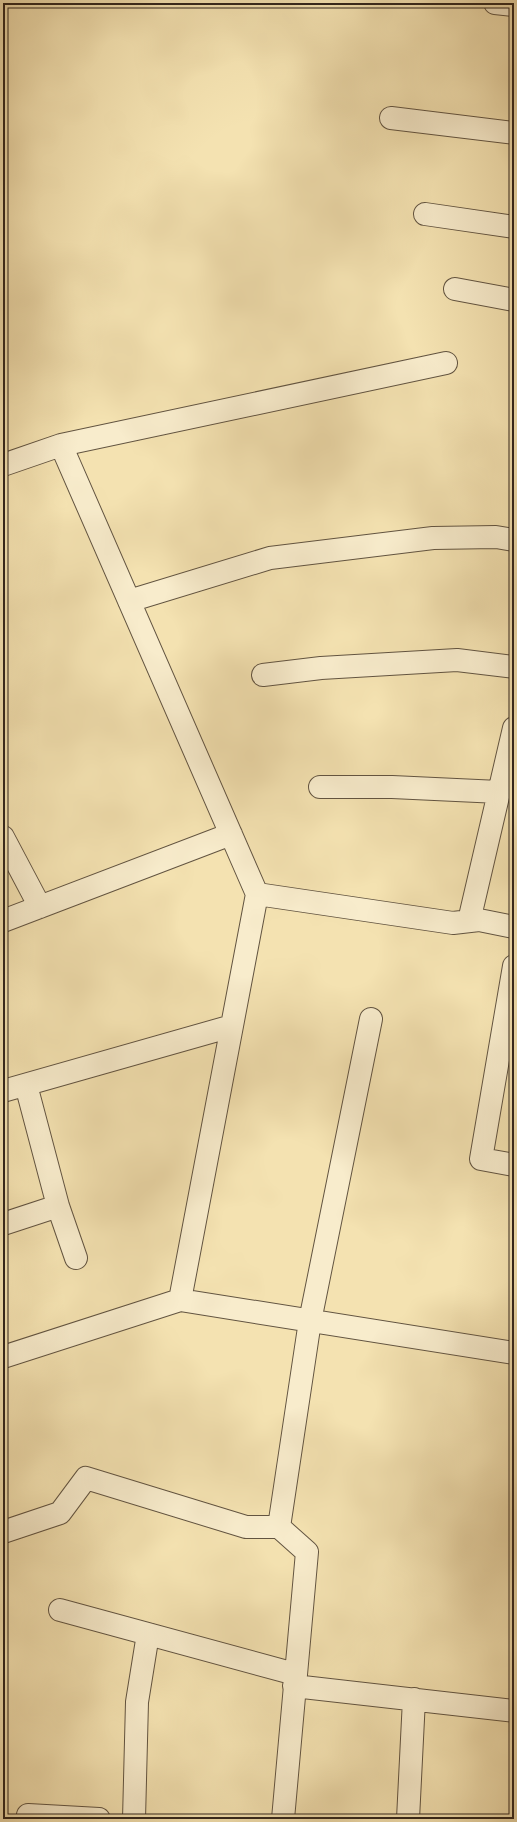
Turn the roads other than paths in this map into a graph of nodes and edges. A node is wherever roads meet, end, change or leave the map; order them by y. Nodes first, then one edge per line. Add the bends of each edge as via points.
1 (495, 3) edge
2 (514, 5) edge
3 (391, 118) dead end
4 (514, 133) edge
5 (425, 214) dead end
6 (514, 227) edge
7 (455, 289) dead end
8 (514, 300) edge
9 (446, 363) dead end
10 (61, 445) junction
11 (3, 465) edge
12 (514, 540) edge
13 (129, 601) junction
14 (514, 667) edge
15 (263, 675) dead end
16 (514, 728) edge
17 (320, 787) dead end
18 (499, 792) junction
19 (231, 834) junction
20 (3, 837) edge
21 (257, 894) junction
22 (40, 907) junction
23 (3, 921) edge
24 (469, 921) junction
25 (514, 927) edge
26 (514, 966) edge
27 (371, 1019) dead end
28 (232, 1026) junction
29 (26, 1085) junction
30 (3, 1091) edge
31 (514, 1165) edge
32 (58, 1206) junction
33 (3, 1224) edge
34 (76, 1258) dead end
35 (180, 1300) junction
36 (310, 1321) junction
37 (514, 1353) edge
38 (3, 1356) edge
39 (279, 1527) junction
40 (3, 1532) edge
41 (60, 1610) dead end
42 (148, 1634) junction
43 (295, 1680) junction
44 (414, 1699) junction
45 (514, 1711) edge
46 (28, 1819) edge
47 (99, 1819) edge
48 (134, 1819) edge
49 (283, 1819) edge
50 (408, 1819) edge

1 - 2 street
3 - 4 street
5 - 6 street
7 - 8 street
9 - 10 street
10 - 11 street
10 - 13 street
12 - 13 street via 496,536 433,538 270,558
13 - 19 street
14 - 15 street via 457,660 321,668
16 - 18 street
17 - 18 street via 392,787
18 - 24 street
19 - 21 street
19 - 22 street
20 - 22 street
21 - 24 street via 453,923
21 - 28 street
22 - 23 street
24 - 25 street via 479,920
26 - 31 street via 481,1159
27 - 36 street
28 - 29 street
28 - 35 street
29 - 30 street
29 - 32 street
32 - 33 street
32 - 34 street
35 - 36 street
35 - 38 street
36 - 37 street
36 - 39 street
39 - 40 street via 246,1527 86,1478 60,1513
39 - 43 street via 307,1552
41 - 42 street
42 - 43 street
42 - 48 street via 137,1702
43 - 44 street
43 - 49 street
44 - 45 street
44 - 50 street
46 - 47 street via 28,1815

